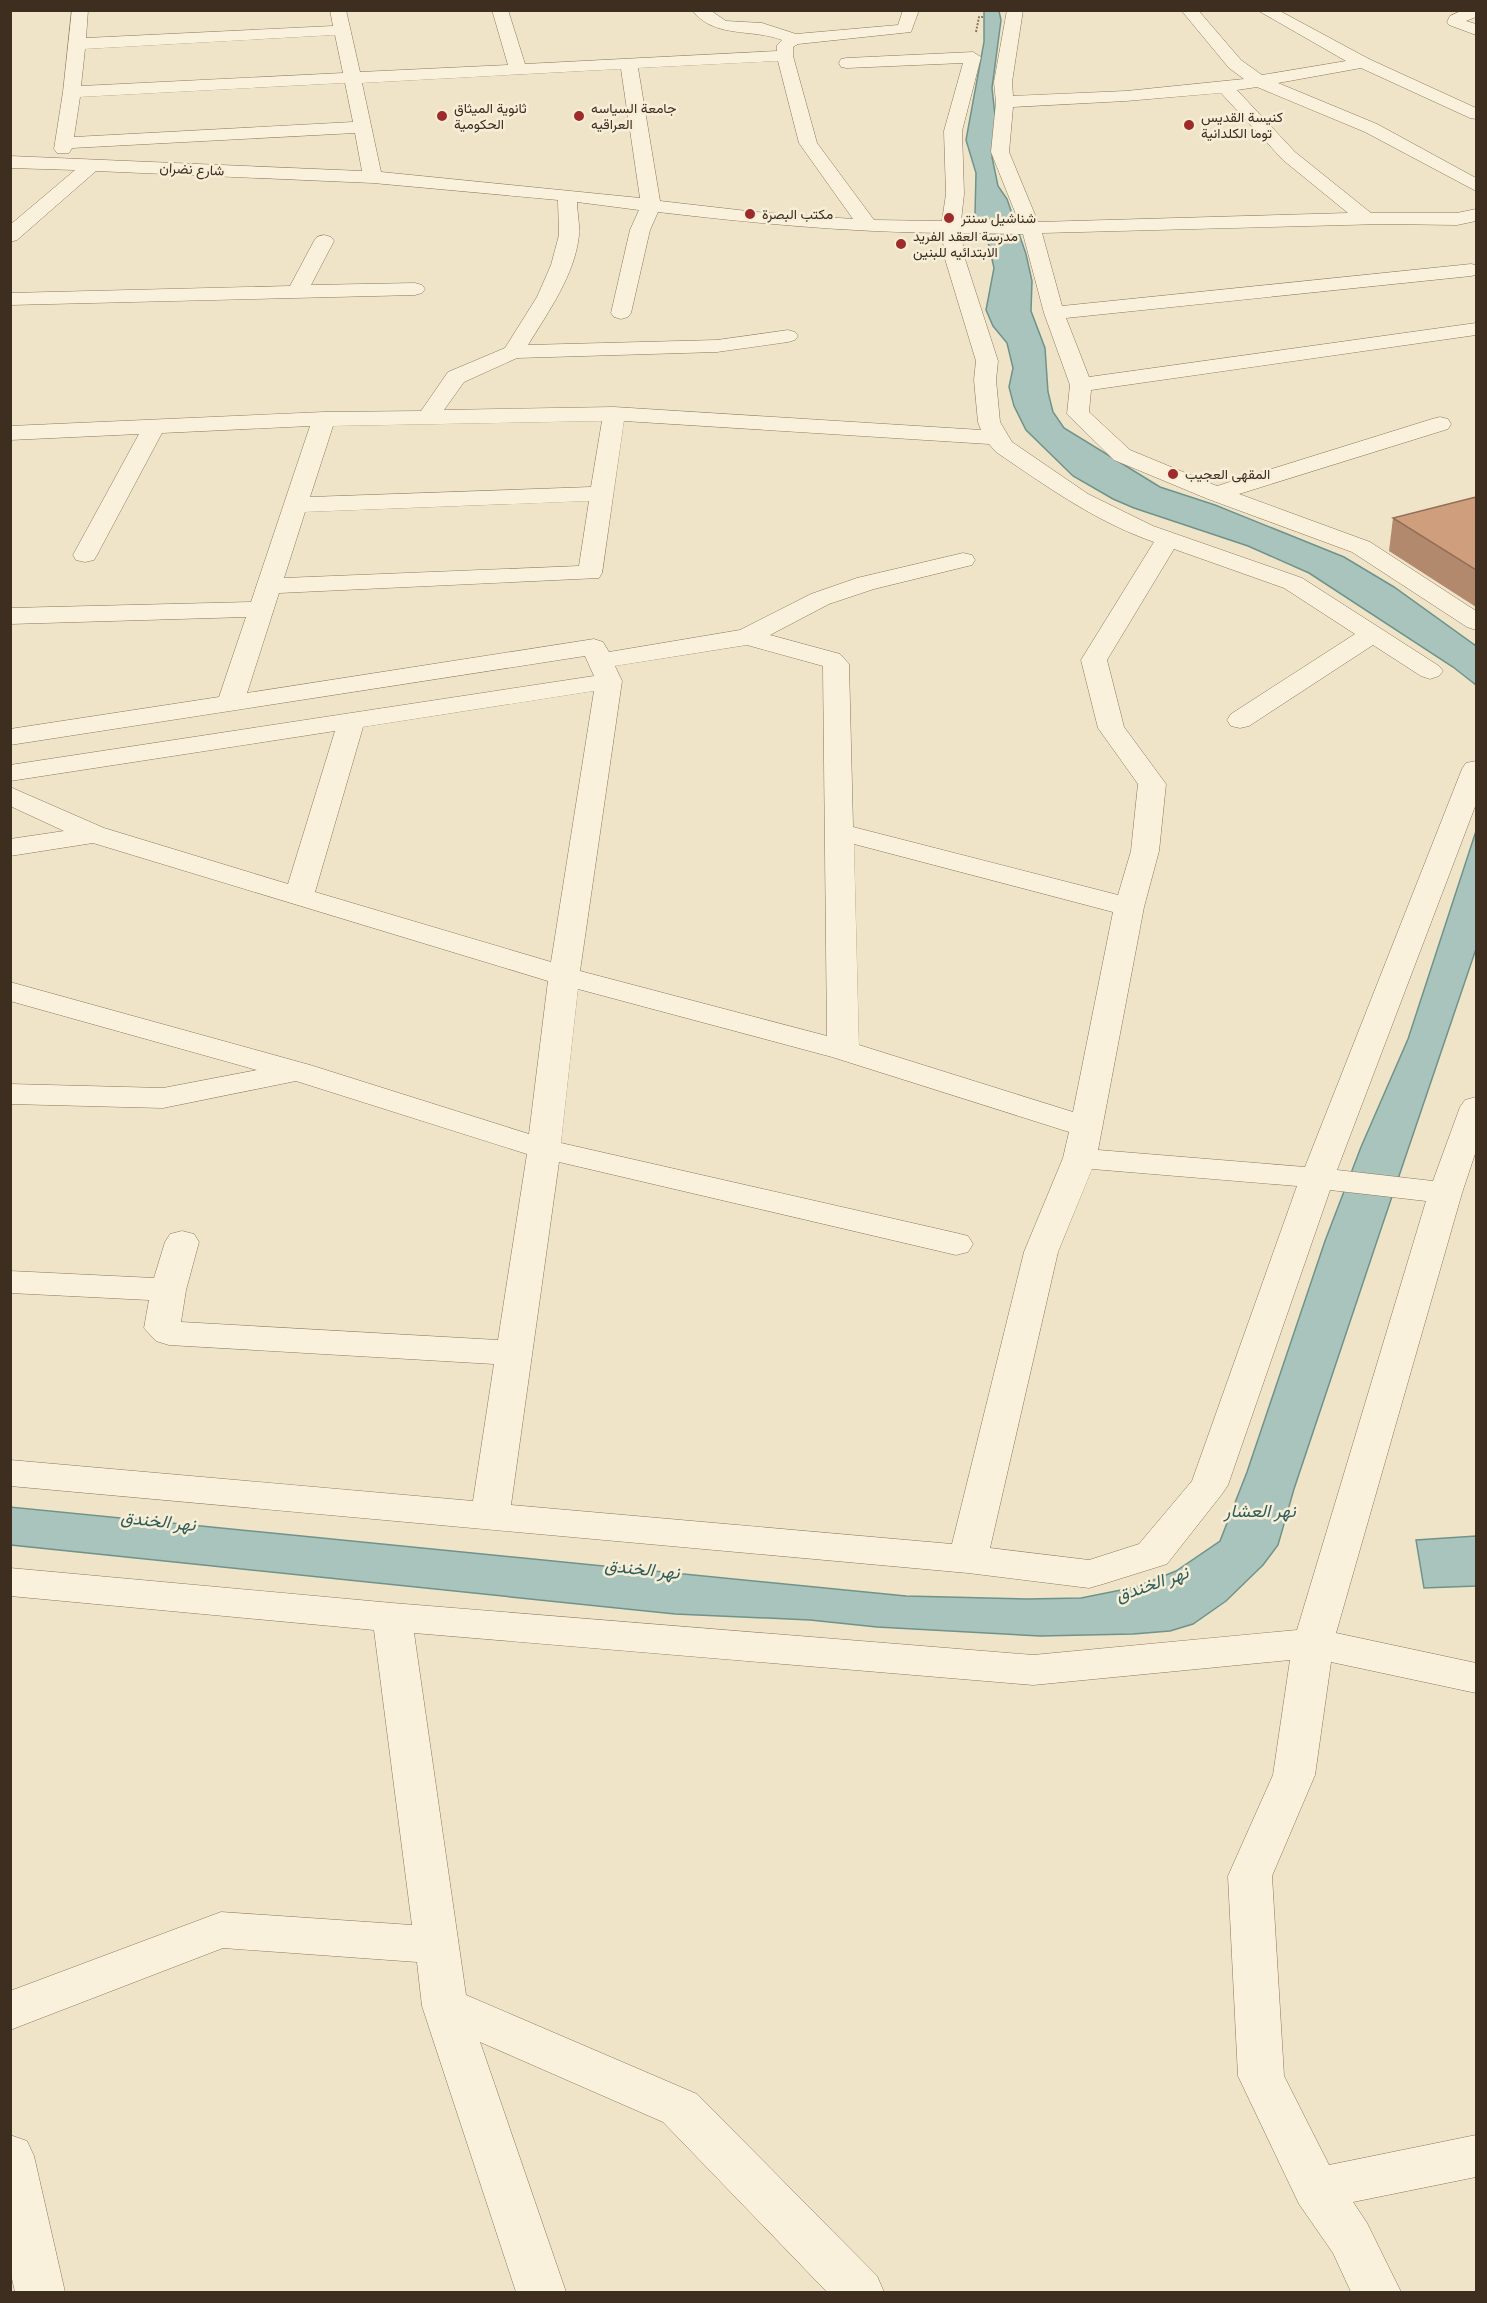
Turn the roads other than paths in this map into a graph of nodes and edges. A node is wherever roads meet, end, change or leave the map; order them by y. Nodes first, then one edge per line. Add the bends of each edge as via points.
1 (80, 10) edge
2 (338, 10) edge
3 (500, 10) edge
4 (700, 10) edge
5 (911, 10) edge
6 (1015, 10) edge
7 (1189, 10) edge
8 (1265, 10) edge
9 (1476, 11) edge
10 (342, 30) junction
11 (1476, 30) edge
12 (794, 39) junction
13 (76, 44) junction
14 (785, 56) junction
15 (847, 63) dead end
16 (1364, 63) junction
17 (629, 64) junction
18 (518, 69) junction
19 (352, 78) junction
20 (1258, 81) junction
21 (1225, 87) junction
22 (72, 93) junction
23 (1005, 102) junction
24 (1476, 114) edge
25 (362, 127) junction
26 (63, 146) junction
27 (10, 149) edge
28 (10, 162) edge
29 (93, 164) junction
30 (371, 169) junction
31 (1476, 185) edge
32 (567, 195) junction
33 (651, 205) junction
34 (1467, 217) edge
35 (1366, 218) junction
36 (868, 226) junction
37 (956, 228) junction
38 (1027, 228) junction
39 (10, 236) edge
40 (324, 241) dead end
41 (1474, 274) edge
42 (415, 289) dead end
43 (298, 291) junction
44 (10, 299) edge
45 (621, 313) dead end
46 (1054, 313) junction
47 (1476, 328) edge
48 (788, 336) dead end
49 (513, 351) junction
50 (1080, 385) junction
51 (614, 414) junction
52 (427, 418) junction
53 (324, 419) junction
54 (1440, 424) dead end
55 (154, 427) junction
56 (10, 433) edge
57 (996, 438) junction
58 (603, 494) junction
59 (1216, 494) junction
60 (296, 505) junction
61 (1167, 540) junction
62 (1384, 541) dead end
63 (1361, 546) junction
64 (85, 555) dead end
65 (963, 560) dead end
66 (265, 597) junction
67 (10, 616) edge
68 (1476, 622) edge
69 (1373, 634) junction
70 (747, 637) junction
71 (601, 663) junction
72 (1430, 671) dead end
73 (230, 703) junction
74 (1240, 720) dead end
75 (351, 721) junction
76 (10, 737) edge
77 (1476, 769) edge
78 (10, 773) edge
79 (10, 795) edge
80 (840, 832) junction
81 (94, 834) junction
82 (10, 848) edge
83 (299, 897) junction
84 (1129, 907) junction
85 (564, 976) junction
86 (10, 991) edge
87 (843, 1050) junction
88 (299, 1072) junction
89 (10, 1094) edge
90 (1476, 1107) edge
91 (1083, 1143) junction
92 (544, 1149) junction
93 (1324, 1179) junction
94 (1450, 1180) edge
95 (182, 1242) dead end
96 (956, 1244) dead end
97 (10, 1282) edge
98 (168, 1290) junction
99 (514, 1353) junction
100 (10, 1473) edge
101 (490, 1516) junction
102 (968, 1559) junction
103 (10, 1582) edge
104 (392, 1617) junction
105 (1313, 1643) junction
106 (1476, 1678) edge
107 (437, 1945) junction
108 (446, 2006) junction
109 (10, 2011) edge
110 (10, 2156) edge
111 (1476, 2156) edge
112 (1316, 2189) junction
113 (40, 2292) edge
114 (541, 2292) edge
115 (859, 2292) edge
116 (1376, 2292) edge

1 - 13 street
2 - 10 street
3 - 18 street
4 - 12 street via 713,23 762,28
5 - 12 street via 905,29
6 - 23 street via 1003,81
7 - 20 street via 1235,64
8 - 16 street
9 - 11 street via 1455,22
10 - 13 street
10 - 19 street
12 - 14 street via 785,45
13 - 22 street
14 - 17 street
14 - 36 street via 808,142
15 - 37 street via 972,57 953,131
16 - 20 street
16 - 24 street
17 - 18 street
17 - 33 street
18 - 19 street
19 - 22 street
19 - 25 street
20 - 21 street
20 - 31 street via 1371,128
21 - 23 street
21 - 35 street via 1289,156
22 - 26 street
23 - 38 street via 1000,152
25 - 26 street
25 - 30 street
26 - 27 street, شارع نضران
26 - 30 street, شارع نضران
28 - 29 street, شارع نضران
29 - 30 street, شارع نضران
29 - 39 street
30 - 32 street
32 - 33 street
32 - 49 street via 568,235 561,265 547,297
33 - 36 street
33 - 45 street via 640,230
34 - 35 street
34 - 41 street via 1464,244
35 - 38 street
36 - 37 street
37 - 38 street
37 - 57 street via 955,259 987,361 989,422
38 - 46 street
40 - 43 street
41 - 46 street
42 - 43 street
43 - 44 street
46 - 50 street
47 - 50 street
48 - 49 street via 717,346
49 - 52 street via 456,377
50 - 59 street via 1078,414 1122,455
51 - 52 street
51 - 57 street
51 - 58 street
52 - 53 street
53 - 55 street
53 - 60 street
54 - 59 street
55 - 56 street
55 - 64 street
57 - 61 street via 1080,499
58 - 60 street
58 - 66 street via 590,573
59 - 63 street
60 - 66 street
61 - 69 street via 1293,583
61 - 84 street via 1094,660 1111,728 1152,784 1144,851
62 - 63 street
63 - 68 street
65 - 70 street via 866,583 820,599
66 - 67 street
66 - 73 street
69 - 72 street
69 - 74 street
70 - 71 street
70 - 80 street via 831,659 836,664
71 - 73 street
71 - 75 street
71 - 85 street
73 - 76 street
75 - 78 street
75 - 83 street
77 - 93 street
79 - 81 street
80 - 84 street
80 - 87 street
81 - 82 street
81 - 83 street
83 - 85 street
84 - 91 street
85 - 87 street
85 - 92 street
86 - 88 street
87 - 91 street
88 - 89 street via 163,1098
88 - 92 street
90 - 94 street
91 - 93 street
91 - 102 street via 1041,1252
92 - 96 street
92 - 99 street
93 - 94 street
93 - 102 street via 1209,1485 1153,1554 1089,1574
94 - 105 street
95 - 98 street
97 - 98 street
98 - 99 street via 162,1328 169,1333
99 - 101 street
100 - 101 street
101 - 102 street
103 - 104 street
104 - 105 street via 1033,1670
104 - 107 street
105 - 106 street
105 - 112 street via 1294,1775 1250,1876 1261,2076
107 - 108 street
107 - 109 street via 221,1930
108 - 114 street
108 - 115 street via 680,2108
110 - 113 street
111 - 112 street
112 - 116 street via 1350,2238

